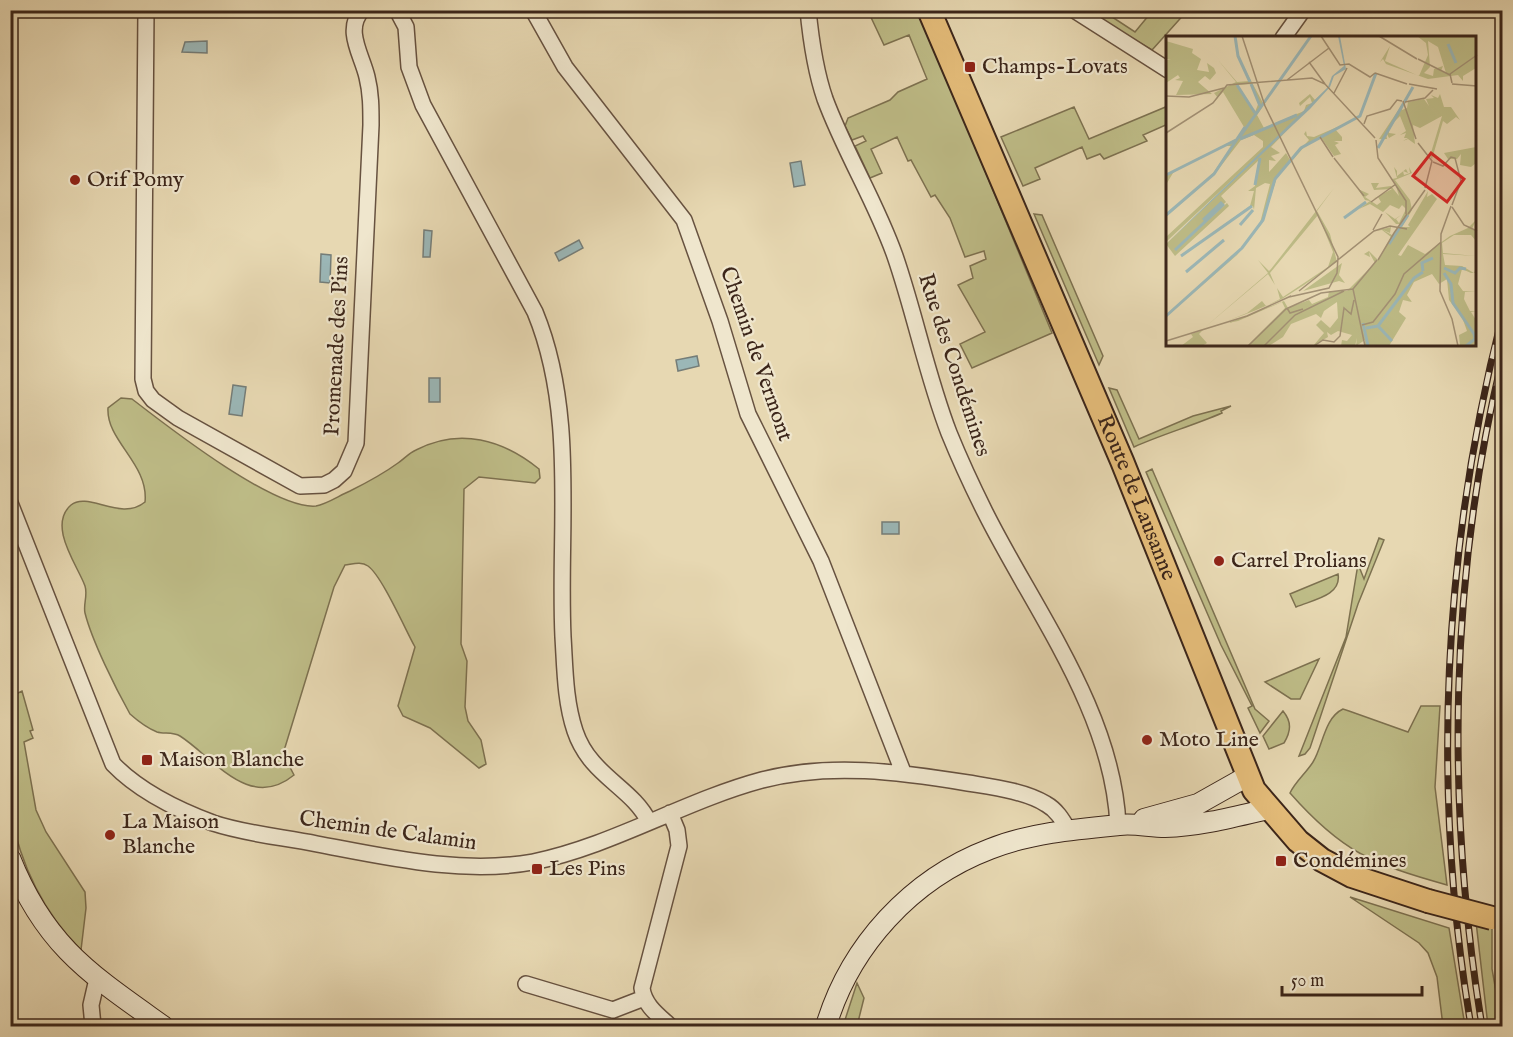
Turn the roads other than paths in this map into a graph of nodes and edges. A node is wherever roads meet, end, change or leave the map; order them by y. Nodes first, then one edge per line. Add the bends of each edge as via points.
1 (146, 10) edge
2 (362, 10) edge
3 (397, 10) edge
4 (533, 10) edge
5 (808, 10) edge
6 (929, 10) edge
7 (1074, 10) edge
8 (1303, 10) edge
9 (1284, 36) edge
10 (1166, 69) edge
11 (10, 503) edge
12 (903, 772) junction
13 (1246, 777) junction
14 (1268, 809) junction
15 (670, 813) junction
16 (649, 822) junction
17 (1122, 825) junction
18 (1069, 831) junction
19 (10, 858) edge
20 (1497, 919) edge
21 (98, 979) junction
22 (526, 984) dead end
23 (644, 998) junction
24 (93, 1026) edge
25 (163, 1026) edge
26 (670, 1026) edge
27 (826, 1026) edge

1 - 2 street, Promenade des Pins via 146,391 178,418 288,482 312,487 324,485 344,471 356,443 371,125 371,99 354,31 354,19
3 - 16 street via 405,27 409,66 423,105 545,336 557,381 561,594 570,713 580,744 590,758 644,810
4 - 12 street, Chemin de Vermont via 565,67 684,219 748,414 821,561
5 - 17 street, Rue des Condémines via 814,59 825,99 894,254 949,432 991,523 1052,631 1078,687 1110,763
6 - 13 main road, Route de Lausanne via 1118,452
7 - 10 street
8 - 9 street
11 - 16 street, Chemin de Calamin via 113,764 126,777 169,803 214,823 268,837 484,867 533,862 568,853
12 - 15 street, Chemin de Calamin via 799,773 761,781
12 - 18 street, Chemin de Calamin via 978,784 1032,798 1047,804
13 - 14 main road, Route de Lausanne
13 - 17 main road via 1198,804
14 - 17 main road via 1164,827
14 - 20 main road, Route de Lausanne, bridge via 1322,860 1371,883
15 - 16 street, Chemin de Calamin
15 - 23 street via 679,846 642,988
17 - 18 main road
18 - 27 main road via 991,848 960,862 912,895 861,950
19 - 21 main road via 34,909 60,946
21 - 24 street via 91,1005
21 - 25 main road
22 - 23 street via 613,1010
23 - 26 street

